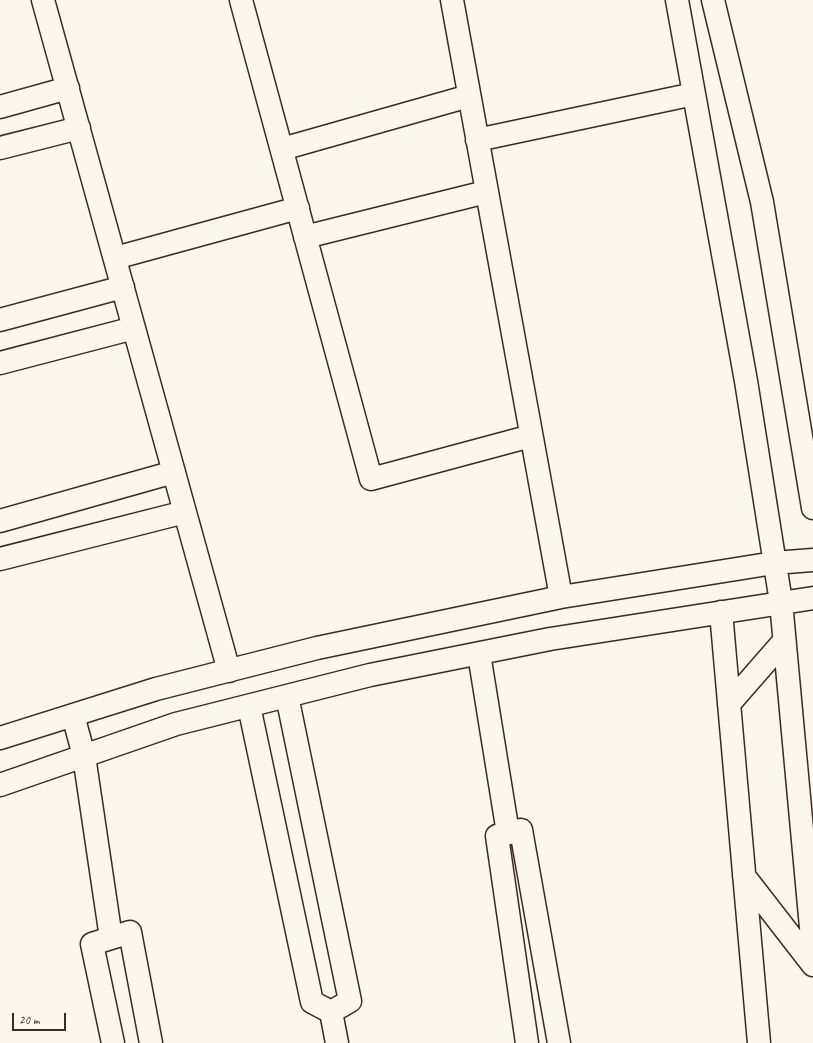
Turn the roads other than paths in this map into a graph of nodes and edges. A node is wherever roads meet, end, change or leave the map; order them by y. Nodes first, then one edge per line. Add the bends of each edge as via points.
1 (44, 0) edge
2 (241, 0) edge
3 (452, 0) edge
4 (677, 0) edge
5 (713, 0) edge
6 (68, 88) junction
7 (694, 94) junction
8 (469, 96) junction
9 (0, 107) edge
10 (79, 128) junction
11 (477, 140) junction
12 (0, 148) edge
13 (282, 150) junction
14 (486, 192) junction
15 (298, 208) junction
16 (305, 237) junction
17 (115, 258) junction
18 (123, 287) junction
19 (0, 320) edge
20 (134, 328) junction
21 (0, 363) edge
22 (531, 436) junction
23 (174, 472) junction
24 (813, 508) edge
25 (185, 512) junction
26 (0, 521) edge
27 (0, 559) edge
28 (813, 560) edge
29 (774, 564) junction
30 (561, 597) junction
31 (813, 598) edge
32 (781, 602) junction
33 (721, 612) junction
34 (784, 641) junction
35 (479, 654) junction
36 (229, 671) junction
37 (288, 696) junction
38 (729, 704) junction
39 (249, 706) junction
40 (73, 715) junction
41 (0, 738) edge
42 (84, 756) junction
43 (0, 785) edge
44 (508, 833) junction
45 (744, 876) junction
46 (111, 938) junction
47 (813, 949) edge
48 (813, 965) edge
49 (331, 1012) junction
50 (113, 1043) edge
51 (151, 1043) edge
52 (337, 1043) edge
53 (527, 1043) edge
54 (559, 1043) edge
55 (759, 1043) edge

1 - 6 street
2 - 13 street
3 - 8 street
4 - 7 street
5 - 24 street via 762,202
6 - 9 street
6 - 10 street
7 - 11 street
7 - 29 street via 744,373
8 - 11 street
8 - 13 street
10 - 12 street
10 - 17 street
11 - 14 street
13 - 15 street
14 - 16 street
14 - 22 street
15 - 16 street
15 - 17 street
16 - 22 street via 371,479
17 - 18 street
18 - 19 street
18 - 20 street
20 - 21 street
20 - 23 street
22 - 30 street
23 - 25 street
23 - 26 street
25 - 27 street
25 - 36 street
28 - 29 street
29 - 30 street
29 - 32 street
30 - 36 street via 317,648
31 - 32 street
32 - 33 street
32 - 34 street
33 - 35 street via 550,639
33 - 38 street
34 - 38 street
34 - 47 street
35 - 37 street via 370,675
35 - 44 street
36 - 40 street via 156,689
37 - 39 street
37 - 49 street via 350,1001
38 - 45 street
39 - 42 street via 176,724
39 - 49 street via 312,1002
40 - 41 street
40 - 42 street
42 - 43 street
42 - 46 street
44 - 53 street via 497,836
44 - 54 street via 521,830
45 - 48 street
45 - 55 street
46 - 50 street via 92,944
46 - 51 street via 130,932
49 - 52 street

